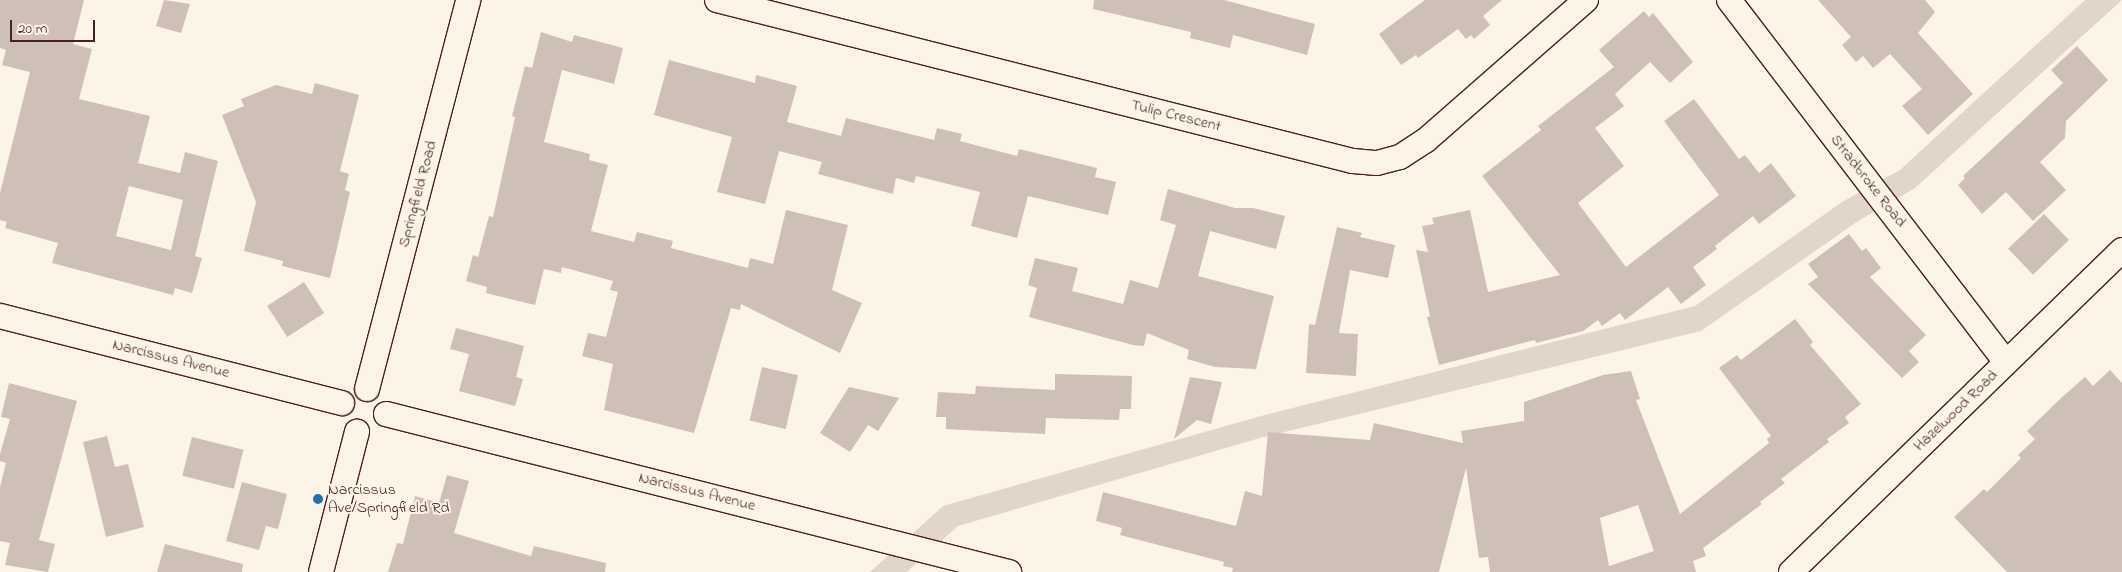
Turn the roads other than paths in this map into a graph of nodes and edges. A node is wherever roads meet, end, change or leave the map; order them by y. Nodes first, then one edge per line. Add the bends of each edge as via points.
1 (468, 0) edge
2 (717, 0) edge
3 (1586, 0) edge
4 (1729, 0) edge
5 (2122, 250) edge
6 (0, 316) edge
7 (2006, 362) junction
8 (367, 388) junction
9 (342, 403) junction
10 (386, 414) junction
11 (357, 432) junction
12 (322, 572) edge
13 (1009, 572) edge
14 (1791, 572) edge

1 - 8 street, Springfield Road
2 - 3 street, Tulip Crescent via 1345,158 1377,163 1400,157 1425,141
4 - 7 street, Stradbroke Road
5 - 7 street, Hazelwood Road
6 - 9 street, Narcissus Avenue
7 - 14 street, Hazelwood Road
8 - 9 street via 352,391
8 - 10 street via 382,398
9 - 11 street via 343,422
10 - 11 street via 375,430
10 - 13 street, Narcissus Avenue
11 - 12 street

